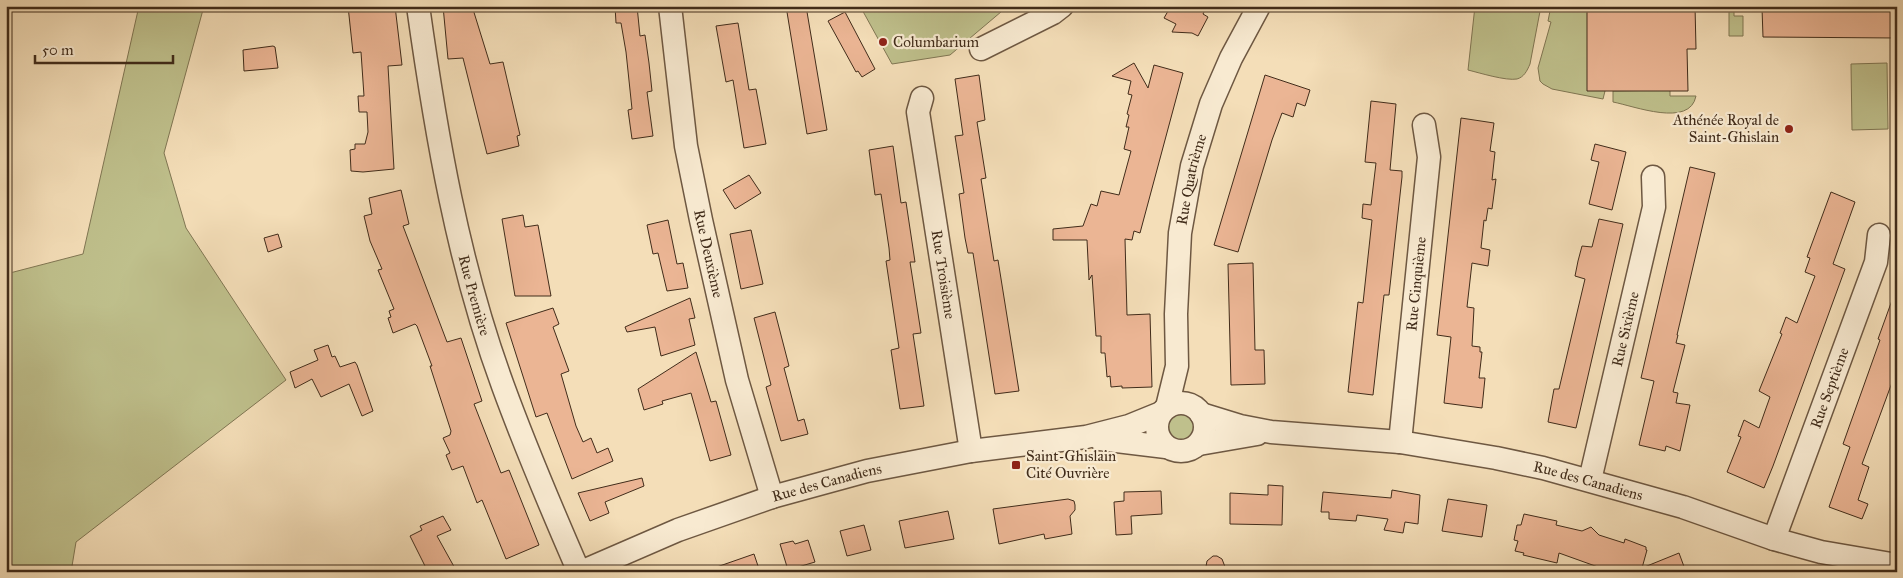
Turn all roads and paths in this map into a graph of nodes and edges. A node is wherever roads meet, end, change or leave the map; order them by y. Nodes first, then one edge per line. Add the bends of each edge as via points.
1 (418, 6) edge
2 (670, 6) edge
3 (1062, 6) edge
4 (1260, 6) edge
5 (981, 49) dead end
6 (922, 98) dead end
7 (1424, 125) dead end
8 (1653, 177) dead end
9 (1879, 235) dead end
10 (1177, 366) junction
11 (1164, 410) junction
12 (1198, 411) junction
13 (1271, 432) junction
14 (1086, 437) junction
15 (1400, 442) junction
16 (1199, 444) junction
17 (1166, 447) junction
18 (971, 451) junction
19 (1590, 480) junction
20 (772, 497) junction
21 (1774, 539) junction
22 (1897, 565) edge
23 (580, 572) edge

1 - 23 street, Rue Première via 451,203 471,281 502,385
2 - 20 street, Rue Deuxième via 686,146 700,220 737,380
3 - 5 street
4 - 10 street, Rue Quatrième via 1231,58 1211,104 1192,166 1180,233
6 - 18 street, Rue Troisième via 918,112
7 - 15 street, Rue Cinquième via 1428,157
8 - 19 street, Rue Sixième via 1654,207
9 - 21 street, Rue Septième via 1876,262
10 - 11 street, Rue Quatrième
10 - 12 street, Rue Quatrième
11 - 12 street, Rue des Canadiens via 1181,403
11 - 14 street, Rue des Canadiens via 1129,426
11 - 17 street via 1156,430
12 - 13 street, Rue des Canadiens via 1240,426
12 - 16 street via 1205,429
13 - 15 street, Rue des Canadiens
13 - 16 street, Rue des Canadiens
14 - 17 street, Rue des Canadiens
14 - 18 street, Rue des Canadiens
15 - 19 street, Rue des Canadiens via 1496,458
16 - 17 street, Rue des Canadiens via 1184,452
18 - 20 street, Rue des Canadiens via 867,472
19 - 21 street, Rue des Canadiens via 1683,507
20 - 23 street, Rue des Canadiens via 678,530
21 - 22 street, Rue des Canadiens via 1821,552

